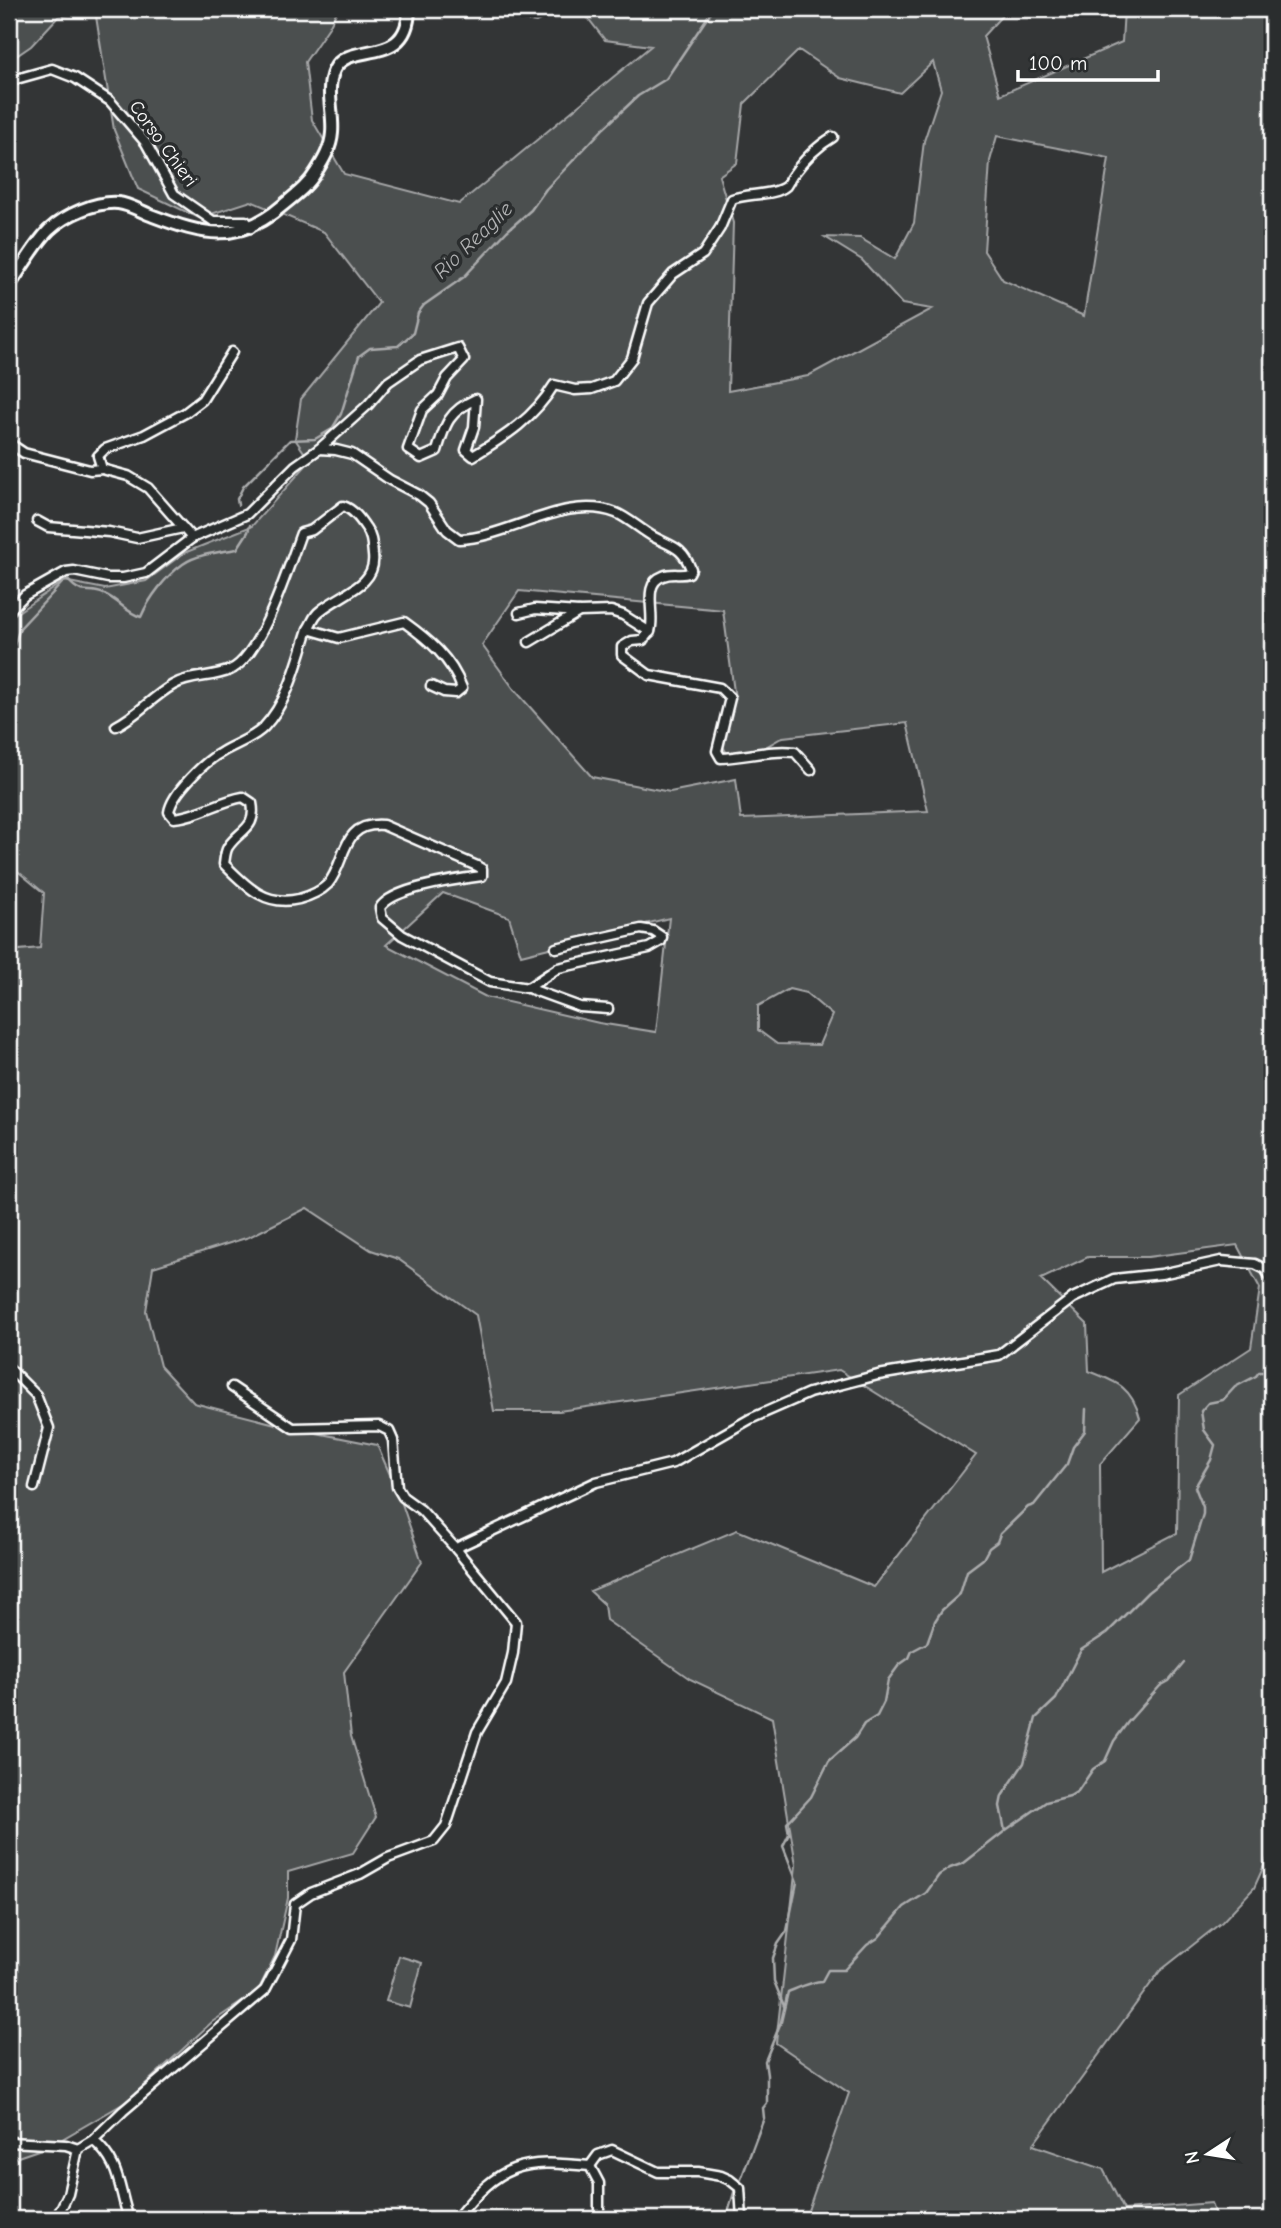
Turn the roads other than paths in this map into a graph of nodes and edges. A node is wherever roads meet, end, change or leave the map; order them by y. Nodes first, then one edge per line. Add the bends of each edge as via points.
1 (408, 9) edge
2 (9, 81) edge
3 (833, 137) dead end
4 (251, 228) junction
5 (9, 286) edge
6 (232, 352) dead end
7 (9, 443) edge
8 (319, 449) junction
9 (102, 469) junction
10 (37, 521) dead end
11 (183, 527) junction
12 (192, 538) junction
13 (9, 611) edge
14 (579, 612) junction
15 (519, 613) dead end
16 (308, 629) junction
17 (650, 632) junction
18 (530, 642) dead end
19 (431, 686) dead end
20 (116, 726) dead end
21 (811, 770) dead end
22 (556, 948) dead end
23 (528, 988) junction
24 (608, 1009) dead end
25 (1272, 1279) edge
26 (9, 1368) edge
27 (232, 1387) dead end
28 (34, 1487) dead end
29 (457, 1550) junction
30 (93, 2140) junction
31 (9, 2143) edge
32 (78, 2149) junction
33 (590, 2166) junction
34 (56, 2219) edge
35 (129, 2219) edge
36 (456, 2219) edge
37 (599, 2219) edge
38 (743, 2219) edge

1 - 4 main road via 404,32 394,44 346,58 334,71 332,136 327,153 313,177 291,199
2 - 4 street, Corso Chieri via 52,69 75,78 110,101 146,143 174,194 213,220 246,221
3 - 8 street via 819,145 785,188 732,199 703,254 673,274 648,303 632,358 614,381 592,389 554,385 522,425 473,456 466,450 476,399 446,421 437,451 421,458 408,449 422,410 464,359 458,348 420,360 388,382
4 - 5 main road via 216,234 183,228 119,203 104,204 49,230
6 - 9 street via 202,400 144,435 105,449 98,457
7 - 9 street via 23,453
8 - 12 street via 247,513
8 - 17 street via 352,454 419,495 459,539 589,507 616,513 678,548 691,569 684,575 673,572 659,577 653,584
9 - 11 street via 148,488
10 - 11 street via 48,527 138,538
11 - 12 street
12 - 13 street via 146,573 108,578 66,572 25,595
14 - 15 street via 535,609
14 - 17 street via 611,611
14 - 18 street
16 - 19 street via 339,638 404,622 434,643 463,688 456,693
16 - 20 street via 317,613 371,574 372,540 350,508 343,506 301,533 264,628 241,663 229,671 173,685
16 - 23 street via 282,704 262,730 196,772 170,803 169,812 174,818 191,817 243,797 252,803 250,825 226,849 224,864 267,899 286,902 313,895 328,883 348,840 371,825 383,825 477,866 482,876 431,884 384,901 382,918 402,935 490,982
17 - 21 street via 643,640 622,647 622,655 649,676 720,688 730,698 717,751 721,758 780,750 795,752
22 - 23 street via 641,929 662,937 649,948 558,968
23 - 24 street via 580,1007
25 - 29 street via 1255,1264 1221,1261 1114,1279 1073,1298 999,1355 878,1374 809,1393 750,1419 673,1463 596,1482
26 - 28 street via 36,1395 50,1429
27 - 29 street via 293,1428 379,1426 389,1431 397,1487
29 - 30 street via 516,1622 506,1683 477,1732 446,1826 434,1841 295,1903 291,1940 265,1990
30 - 32 street
30 - 35 street via 117,2173
31 - 32 street
32 - 34 street via 68,2194
33 - 36 street via 553,2162 514,2166
33 - 37 street via 599,2183
33 - 38 street via 598,2155 612,2150 658,2172 720,2176 737,2185

